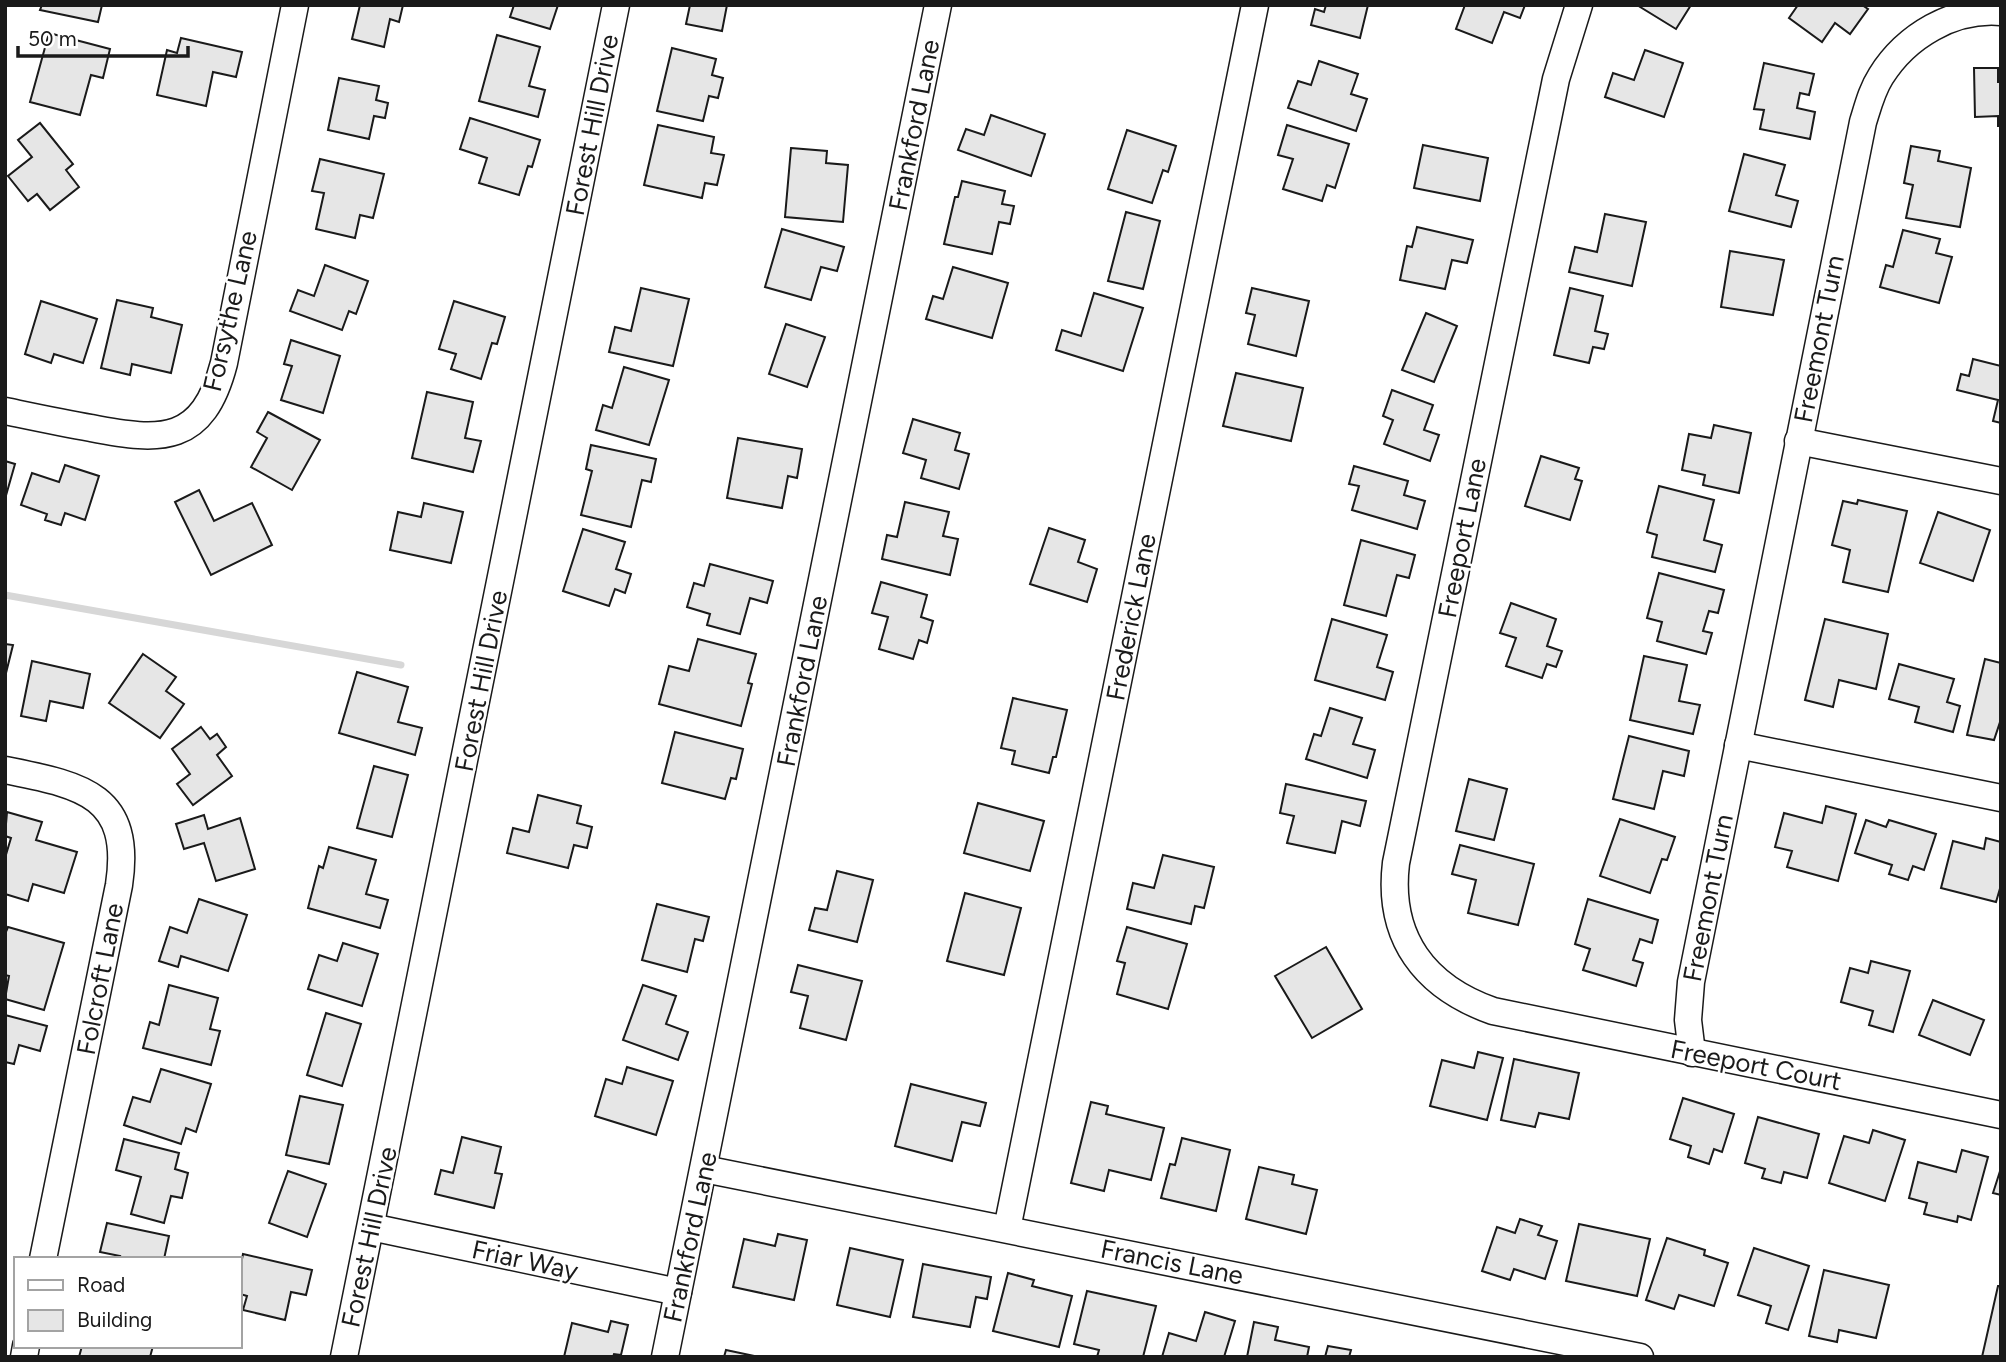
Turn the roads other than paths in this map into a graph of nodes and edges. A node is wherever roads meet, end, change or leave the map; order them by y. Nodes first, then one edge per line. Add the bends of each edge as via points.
1 (295, 5) edge
2 (616, 5) edge
3 (938, 5) edge
4 (1255, 5) edge
5 (1579, 5) edge
6 (2001, 12) edge
7 (5, 411) edge
8 (1798, 441) junction
9 (2001, 481) edge
10 (1738, 744) junction
11 (5, 770) edge
12 (2001, 798) edge
13 (1512, 1016) joint
14 (1692, 1053) junction
15 (2001, 1115) edge
16 (704, 1169) junction
17 (371, 1227) junction
18 (1007, 1229) junction
19 (43, 1257) edge
20 (678, 1292) junction
21 (344, 1357) edge
22 (665, 1357) edge
23 (1640, 1357) edge

1 - 7 street, Forsythe Lane via 223,363 208,404 184,428 152,437
2 - 17 street, Forest Hill Drive
3 - 16 street, Frankford Lane
4 - 18 street, Frederick Lane
5 - 13 street, Freeport Lane via 1556,79 1531,197 1394,879 1403,932 1422,966 1462,999
6 - 8 street, Freemont Turn via 1959,16 1927,31 1902,49 1874,89 1859,140
8 - 9 street
8 - 10 street, Freemont Turn
10 - 12 street
10 - 14 street, Freemont Turn via 1691,982 1688,1020
11 - 19 street, Folcroft Lane via 65,783 93,797 113,818 121,844 119,885
13 - 14 street, Freeport Court
14 - 15 street, Freeport Court
16 - 18 street, Francis Lane
16 - 20 street, Frankford Lane
17 - 20 street, Friar Way
17 - 21 street, Forest Hill Drive
18 - 23 street, Francis Lane
20 - 22 street, Frankford Lane

